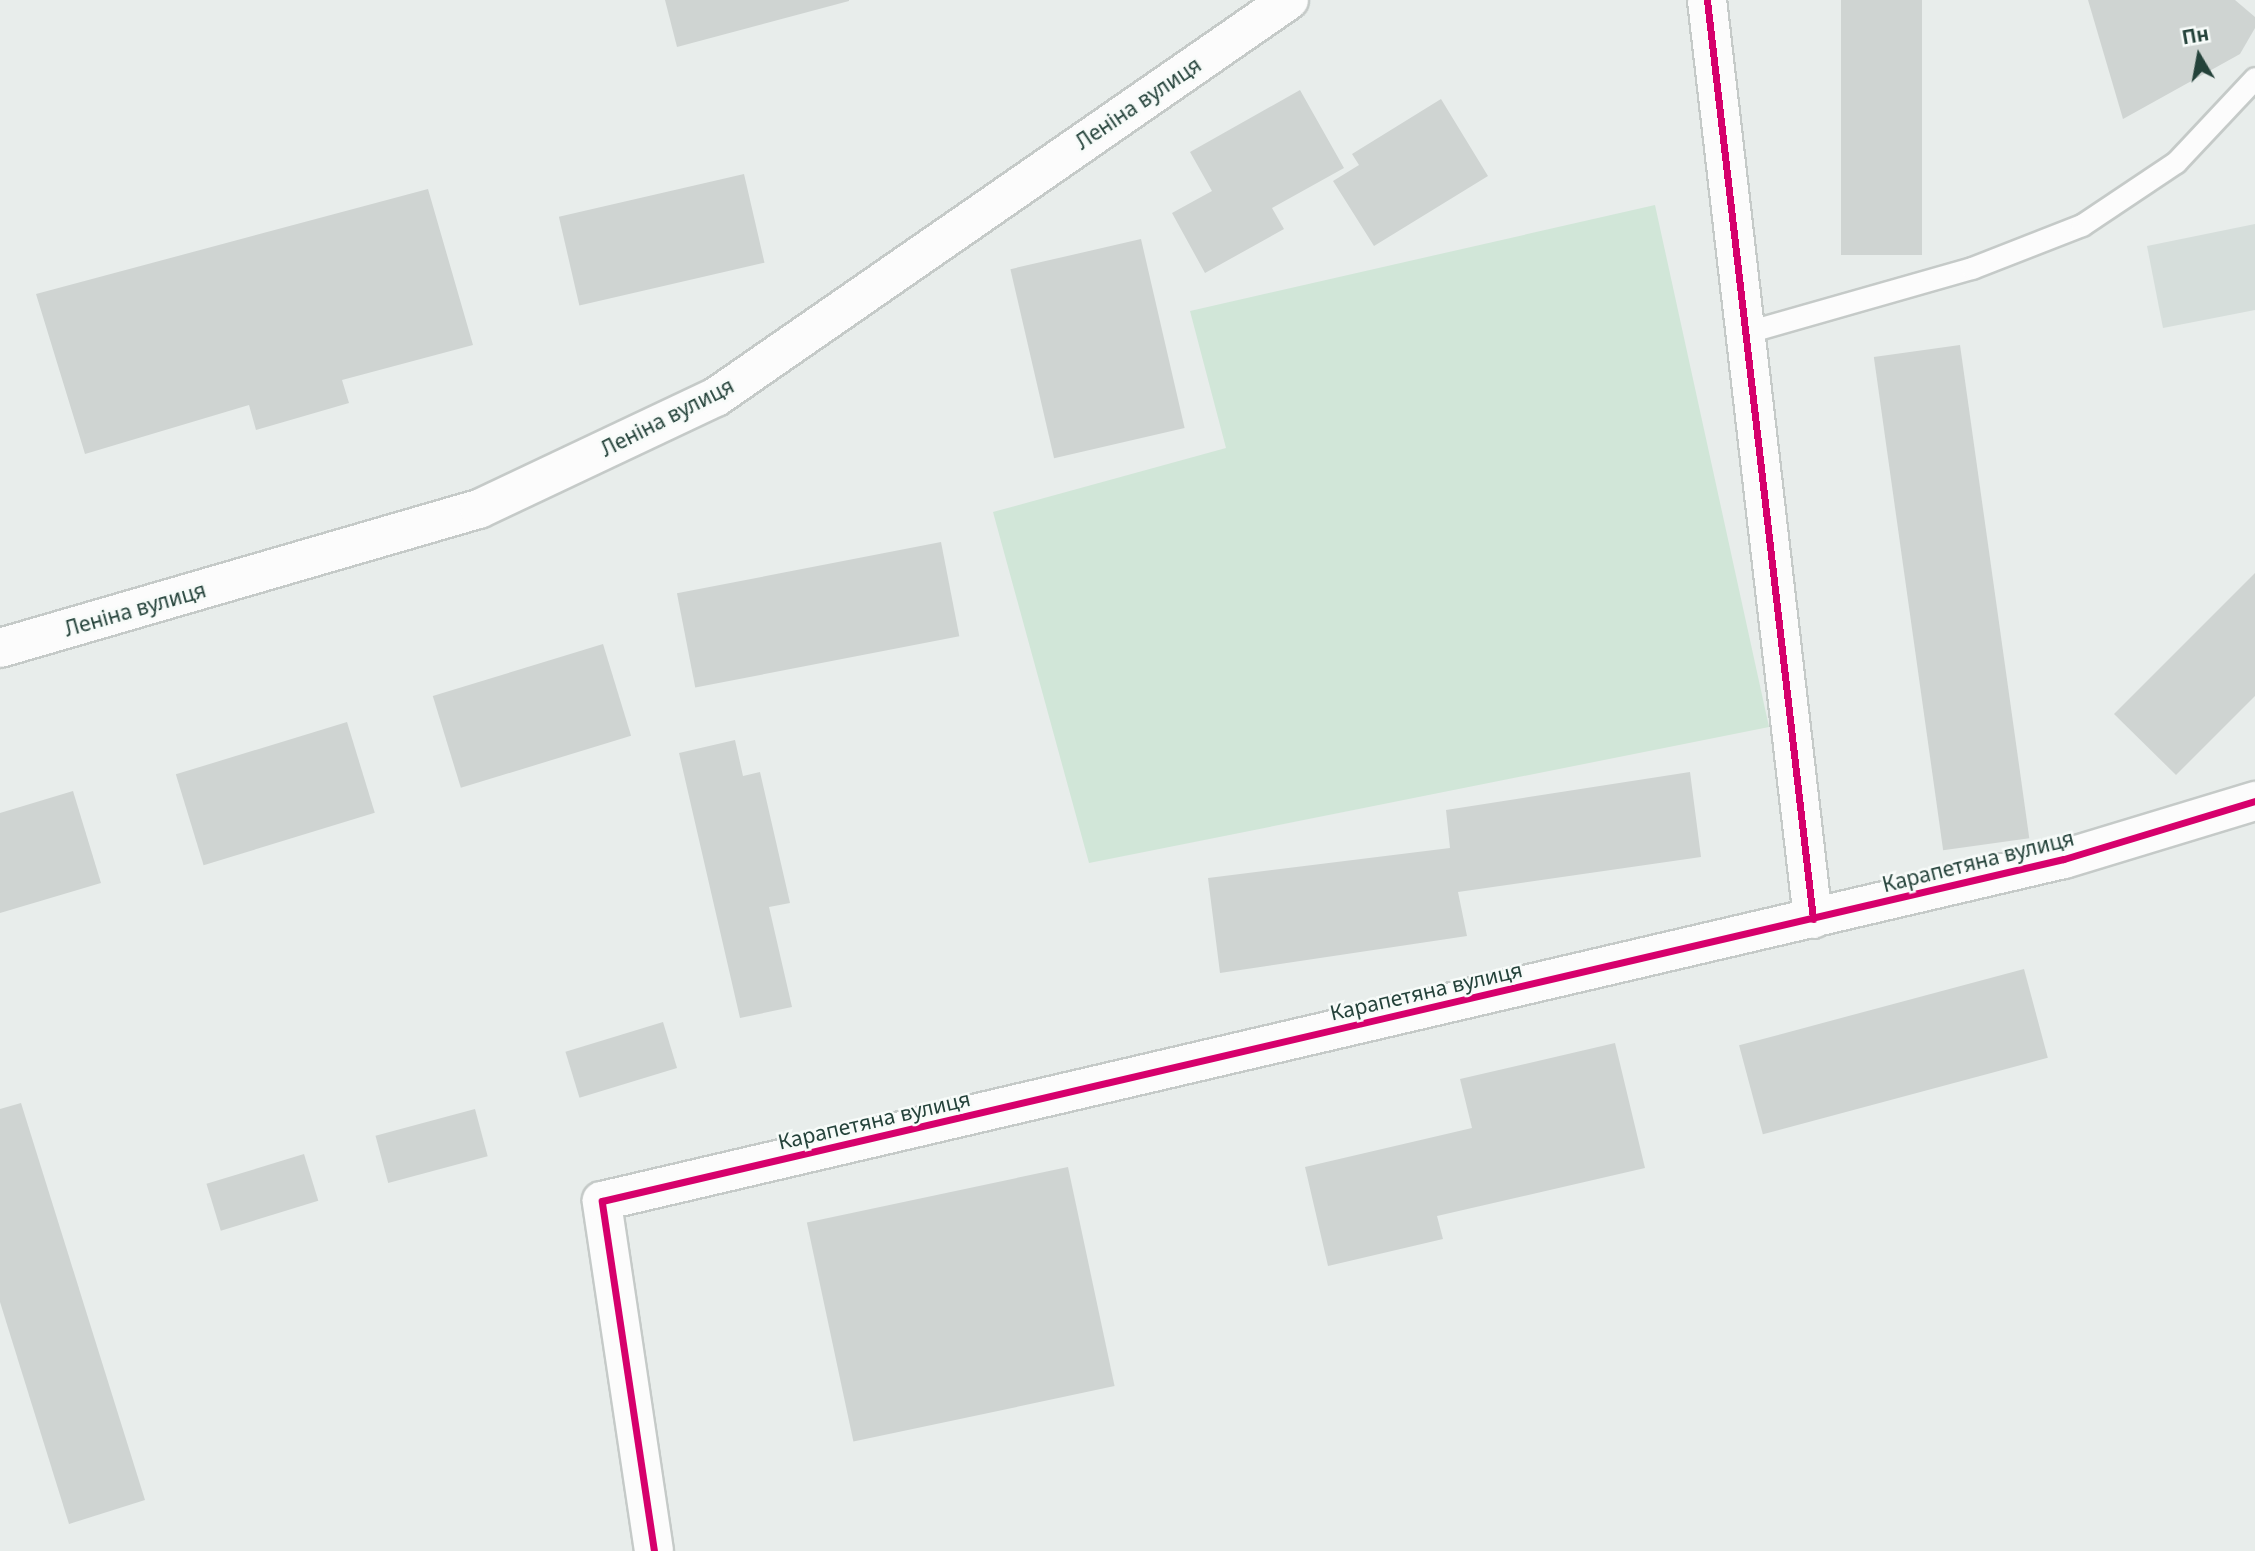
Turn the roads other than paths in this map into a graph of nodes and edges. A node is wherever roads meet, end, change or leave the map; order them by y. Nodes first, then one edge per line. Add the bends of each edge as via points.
1 (1289, 0) edge
2 (1707, 0) edge
3 (2255, 78) edge
4 (1747, 332) junction
5 (0, 648) edge
6 (2255, 802) edge
7 (1813, 919) junction
8 (654, 1551) edge

1 - 5 street, Леніна вулиця via 716,397 479,509
2 - 4 street
3 - 4 lane via 2176,162 2082,225 1972,268
4 - 7 street
6 - 7 street, Карапетяна вулиця via 2064,859
7 - 8 street, Карапетяна вулиця via 602,1201

